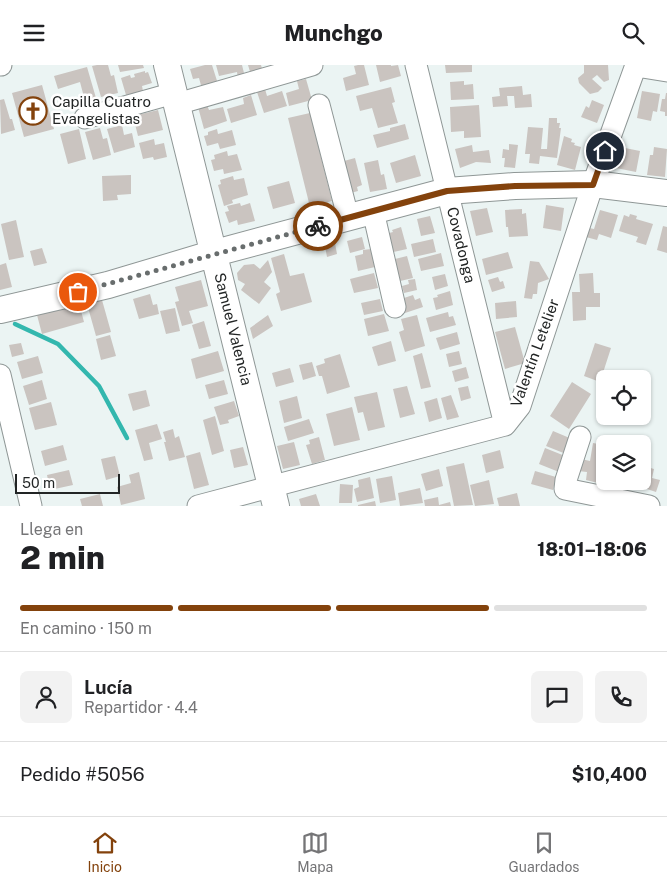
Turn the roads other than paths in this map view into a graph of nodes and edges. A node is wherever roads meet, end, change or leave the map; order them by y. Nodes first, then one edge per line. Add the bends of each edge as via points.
1 (167, 65) edge
2 (312, 65) edge
3 (416, 65) edge
4 (636, 65) edge
5 (667, 71) edge
6 (175, 99) junction
7 (319, 105) dead end
8 (85, 118) dead end
9 (593, 185) junction
10 (447, 191) junction
11 (667, 193) edge
12 (373, 211) junction
13 (348, 217) junction
14 (215, 253) junction
15 (395, 307) dead end
16 (0, 310) edge
17 (0, 375) edge
18 (505, 425) junction
19 (580, 437) dead end
20 (274, 496) edge
21 (31, 506) edge
22 (198, 506) edge
23 (649, 506) edge

1 - 6 main road, Samuel Valencia
2 - 6 street
3 - 10 street, Covadonga
4 - 5 street
4 - 9 street, Valentín Letelier
6 - 8 street
6 - 14 main road, Samuel Valencia
7 - 13 street
9 - 10 main road
9 - 11 main road
9 - 18 street, Valentín Letelier via 520,406
10 - 12 main road
10 - 18 street, Covadonga
12 - 13 main road
12 - 15 street
13 - 14 main road
14 - 16 main road via 108,285
14 - 20 main road, Samuel Valencia
17 - 21 street
18 - 20 street, Valentín Letelier
19 - 23 street via 565,489
20 - 22 street, Valentín Letelier

